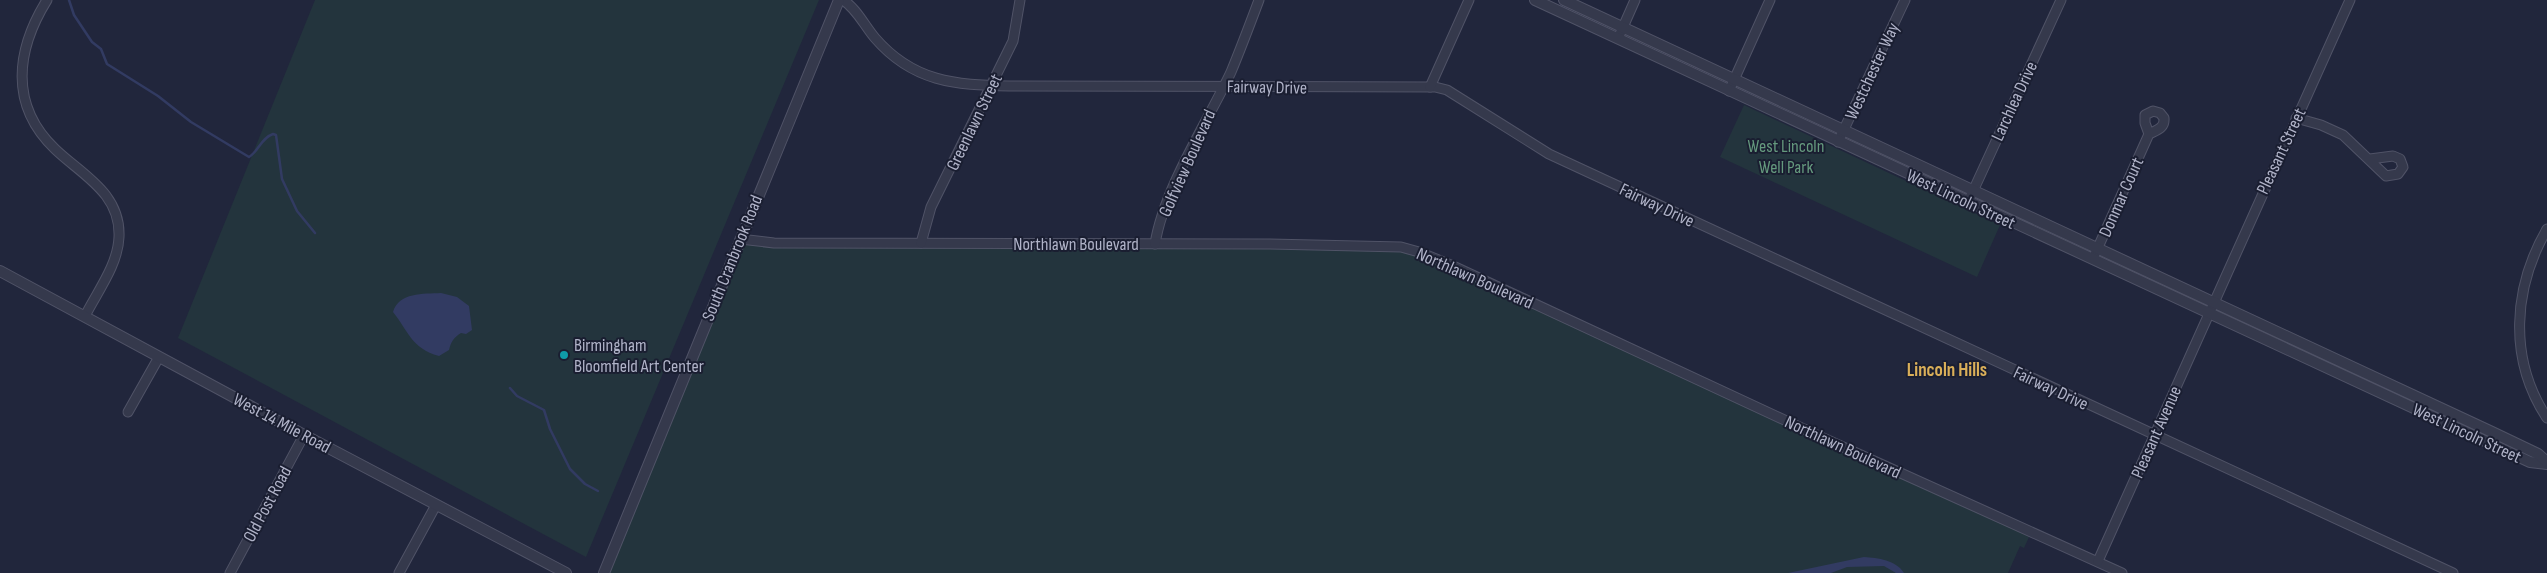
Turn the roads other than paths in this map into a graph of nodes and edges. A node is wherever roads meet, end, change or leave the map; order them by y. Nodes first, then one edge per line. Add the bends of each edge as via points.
1 (47, 0) edge
2 (841, 0) edge
3 (1020, 0) edge
4 (1259, 0) edge
5 (1469, 0) edge
6 (1535, 0) edge
7 (1564, 0) edge
8 (1635, 0) edge
9 (1770, 0) edge
10 (1905, 0) edge
11 (2061, 0) edge
12 (2350, 0) edge
13 (1623, 28) junction
14 (1618, 39) junction
15 (1734, 80) junction
16 (992, 86) junction
17 (1223, 86) junction
18 (1430, 87) junction
19 (1729, 91) junction
20 (2296, 118) junction
21 (1844, 130) junction
22 (2149, 134) dead end
23 (1838, 142) junction
24 (2370, 159) dead end
25 (1973, 191) junction
26 (1968, 202) junction
27 (2547, 229) edge
28 (740, 239) junction
29 (921, 243) junction
30 (1156, 244) junction
31 (2098, 248) junction
32 (2092, 260) junction
33 (0, 271) edge
34 (2214, 303) junction
35 (2208, 314) junction
36 (85, 316) junction
37 (159, 357) junction
38 (2393, 386) junction
39 (2388, 396) junction
40 (128, 412) dead end
41 (2547, 418) edge
42 (304, 435) junction
43 (2154, 435) junction
44 (2547, 463) edge
45 (436, 505) junction
46 (2098, 561) junction
47 (230, 573) edge
48 (399, 573) edge
49 (566, 573) edge
50 (604, 573) edge
51 (2122, 573) edge
52 (2453, 573) edge

1 - 36 street via 32,27 23,55 22,80 26,104 47,140 105,192 118,224 116,255
2 - 16 street, Fairway Drive via 853,8 882,45 907,66 942,81
2 - 28 street, South Cranbrook Road
3 - 16 street, Greenlawn Street via 1013,40
4 - 17 street, Golfview Boulevard
5 - 18 street
6 - 14 street, West Lincoln Street
7 - 13 street, West Lincoln Street
8 - 13 street
9 - 15 street
10 - 21 street, Westchester Way
11 - 25 street, Larchlea Drive
12 - 20 street, Pleasant Street
13 - 14 street
13 - 15 street, West Lincoln Street
14 - 19 street, West Lincoln Street
15 - 19 street
15 - 21 street, West Lincoln Street
16 - 17 street, Fairway Drive
16 - 29 street, Greenlawn Street via 931,208
17 - 18 street, Fairway Drive
17 - 30 street, Golfview Boulevard via 1162,216
18 - 43 street, Fairway Drive via 1453,93 1549,154
19 - 23 street, West Lincoln Street
20 - 24 street via 2337,132
20 - 34 street, Pleasant Street
21 - 23 street, Westchester Way
21 - 25 street, West Lincoln Street
22 - 31 street, Donmar Court
23 - 26 street, West Lincoln Street
25 - 26 street, Larchlea Drive
25 - 31 street, West Lincoln Street
26 - 32 street, West Lincoln Street
27 - 41 street via 2529,266 2519,314 2525,369
28 - 29 street, Northlawn Boulevard
28 - 50 street, South Cranbrook Road
29 - 30 street, Northlawn Boulevard
30 - 46 street, Northlawn Boulevard via 1410,249
31 - 32 street, Donmar Court
31 - 34 street, West Lincoln Street
32 - 35 street, West Lincoln Street
33 - 36 street, West 14 Mile Road
34 - 35 street, Pleasant Avenue
34 - 38 street, West Lincoln Street
35 - 39 street, West Lincoln Street
35 - 43 street, Pleasant Avenue
36 - 37 street, West 14 Mile Road
37 - 40 street
37 - 42 street, West 14 Mile Road
38 - 39 street
38 - 44 street, West Lincoln Street via 2538,454
39 - 44 street, West Lincoln Street via 2530,462
42 - 45 street, West 14 Mile Road
42 - 47 street, Old Post Road
43 - 46 street, Pleasant Avenue
43 - 52 street, Fairway Drive
45 - 48 street
45 - 49 street, West 14 Mile Road
46 - 51 street, Northlawn Boulevard

